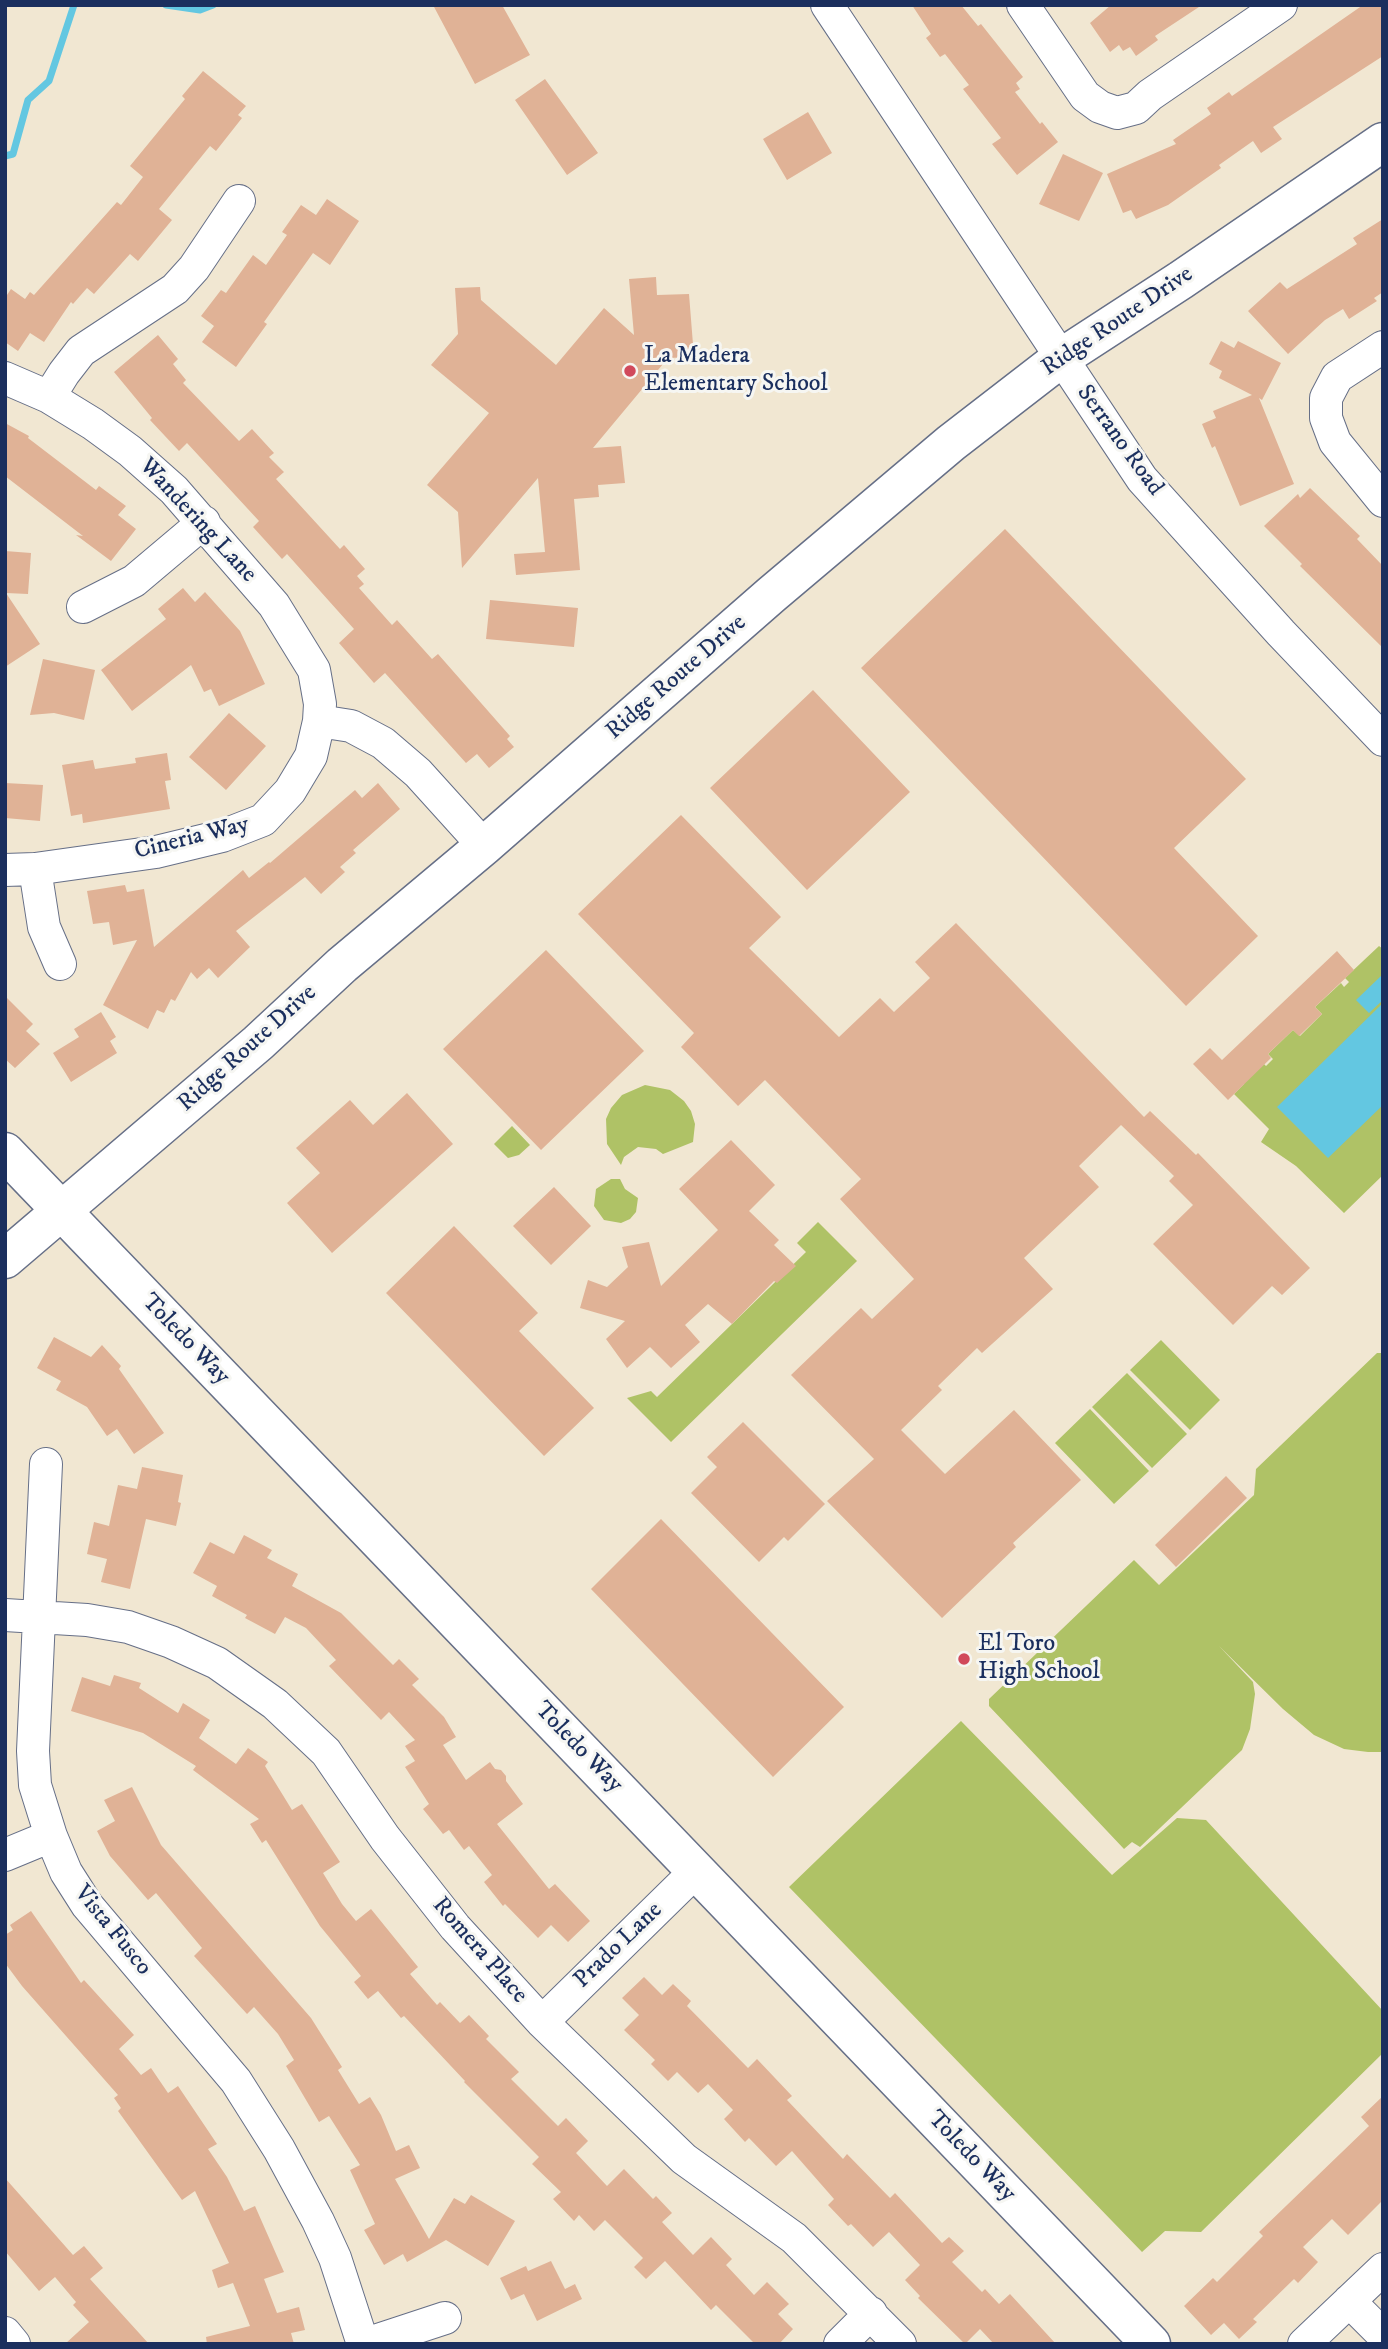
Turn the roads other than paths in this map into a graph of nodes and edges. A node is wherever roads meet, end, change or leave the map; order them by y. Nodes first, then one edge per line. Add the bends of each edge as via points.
1 (827, 5) edge
2 (1023, 5) edge
3 (1282, 5) edge
4 (1383, 142) edge
5 (239, 201) dead end
6 (1383, 347) edge
7 (1061, 358) junction
8 (5, 378) edge
9 (49, 397) junction
10 (1383, 501) edge
11 (204, 522) junction
12 (83, 607) dead end
13 (319, 721) junction
14 (1383, 740) edge
15 (484, 846) junction
16 (20, 870) edge
17 (60, 964) dead end
18 (5, 1153) edge
19 (62, 1212) junction
20 (5, 1258) edge
21 (46, 1464) dead end
22 (5, 1615) edge
23 (39, 1616) junction
24 (51, 1836) junction
25 (5, 1855) edge
26 (696, 1871) junction
27 (542, 2022) junction
28 (1383, 2269) edge
29 (1349, 2301) junction
30 (872, 2313) junction
31 (445, 2318) dead end
32 (5, 2333) edge
33 (1383, 2335) edge
34 (14, 2344) edge
35 (365, 2344) edge
36 (840, 2344) edge
37 (900, 2344) edge
38 (1151, 2344) edge
39 (1304, 2344) edge

1 - 7 street, Serrano Road
2 - 3 street via 1085,96 1117,113 1136,108
4 - 7 main road, Ridge Route Drive
5 - 9 street via 175,289 81,351
6 - 10 street via 1338,377 1326,398 1326,418 1335,442
7 - 14 street, Serrano Road via 1142,480
7 - 15 main road, Ridge Route Drive via 951,443 771,595
8 - 9 street, Wandering Lane
9 - 11 street, Wandering Lane via 130,451
11 - 12 street via 134,581
11 - 13 street, Wandering Lane via 274,605 303,649 314,670
13 - 15 street via 351,726 383,743 418,773
13 - 16 street, Cineria Way via 302,775 263,820 222,836 156,852
15 - 19 main road, Ridge Route Drive
16 - 17 street
18 - 19 main road, Toledo Way
19 - 20 main road, Ridge Route Drive
19 - 26 main road, Toledo Way
21 - 23 street, Vista Fusco
22 - 23 street, Romera Place
23 - 24 street, Vista Fusco via 33,1751 35,1785
23 - 27 street, Romera Place via 128,1627 172,1642 217,1663 275,1704 326,1752 447,1917
24 - 25 street
24 - 35 street, Vista Fusco via 87,1905 236,2081 279,2149 335,2258
26 - 27 street, Prado Lane
26 - 38 main road, Toledo Way
27 - 30 street, Romera Place via 684,2159 794,2238
28 - 29 street
29 - 33 street
29 - 39 street
30 - 36 street
30 - 37 street, Romera Place
31 - 35 street
32 - 34 street

